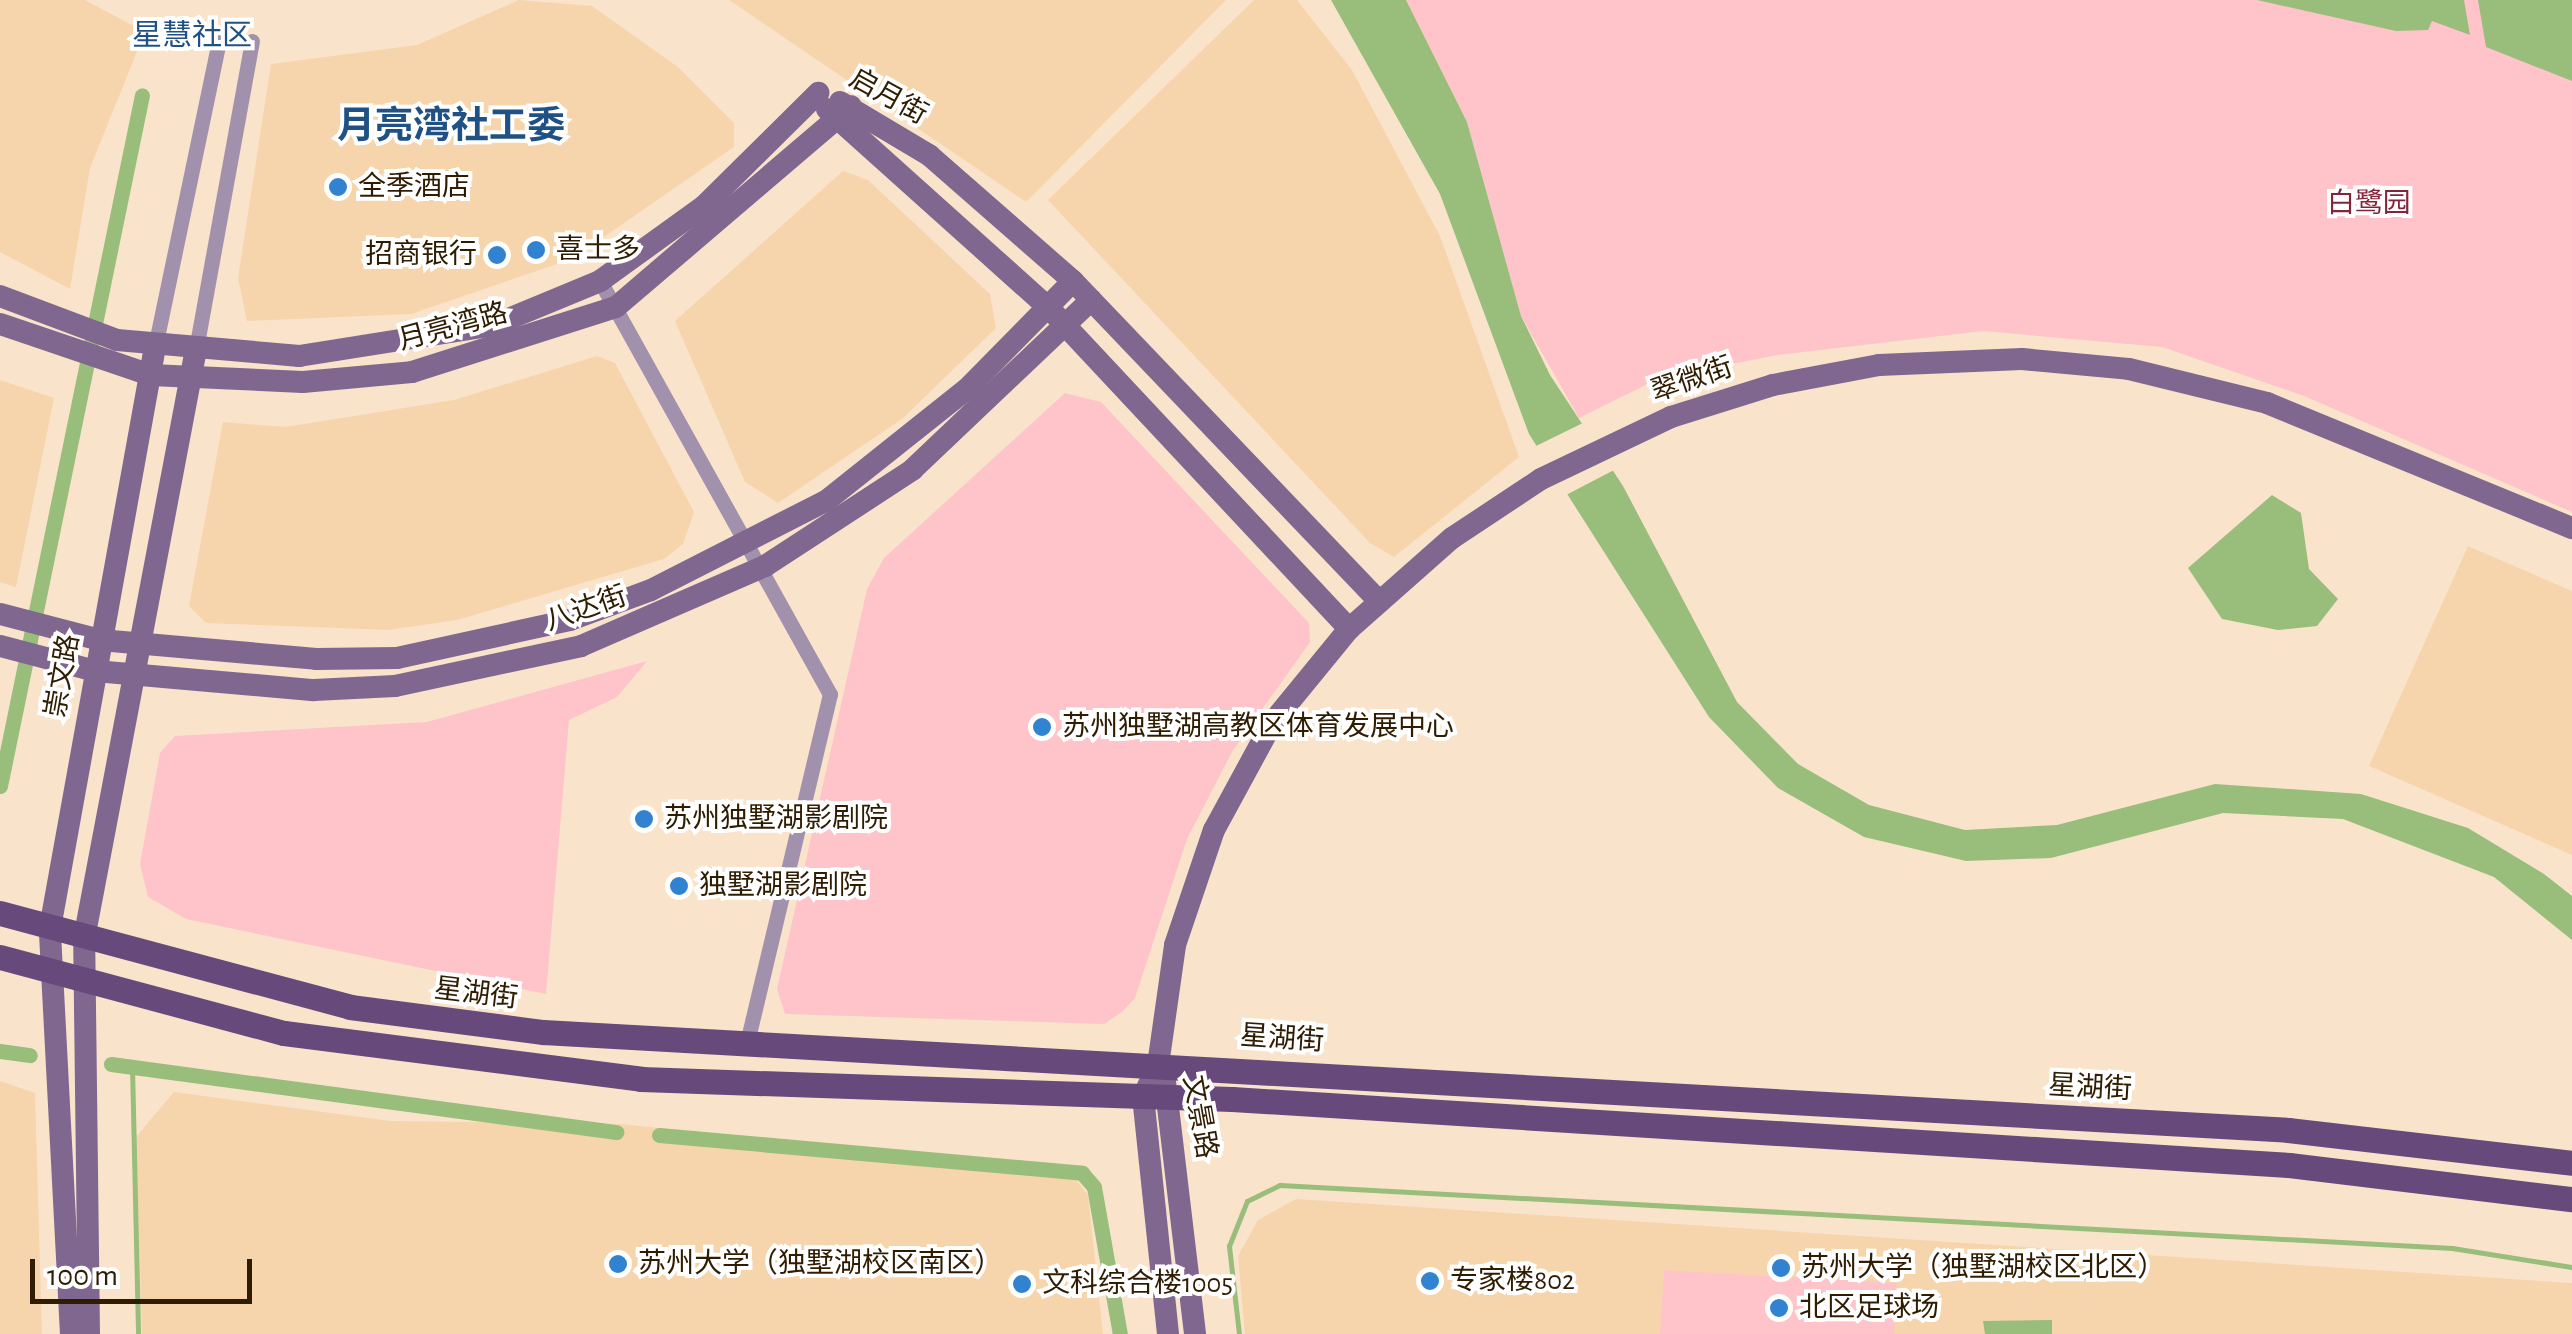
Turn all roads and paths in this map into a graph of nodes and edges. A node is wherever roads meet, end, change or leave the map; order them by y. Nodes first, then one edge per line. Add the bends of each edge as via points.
1 (220, 36) dead end
2 (252, 40) dead end
3 (818, 93) joint
4 (842, 113) junction
5 (600, 281) junction
6 (1074, 281) junction
7 (0, 296) edge
8 (1091, 300) junction
9 (616, 307) junction
10 (1048, 308) junction
11 (0, 324) edge
12 (1068, 328) junction
13 (155, 347) junction
14 (196, 349) junction
15 (151, 375) junction
16 (192, 378) junction
17 (2572, 528) edge
18 (751, 538) junction
19 (765, 566) junction
20 (1379, 601) junction
21 (2, 615) edge
22 (1349, 629) junction
23 (100, 640) junction
24 (138, 645) junction
25 (0, 646) edge
26 (95, 671) junction
27 (133, 676) junction
28 (0, 913) edge
29 (50, 928) junction
30 (84, 939) junction
31 (0, 956) edge
32 (70, 981) junction
33 (746, 1050) junction
34 (1158, 1064) junction
35 (1143, 1096) junction
36 (1170, 1096) junction
37 (73, 1112) junction
38 (2572, 1163) edge
39 (2572, 1200) edge
40 (71, 1334) edge
41 (88, 1334) edge
42 (1168, 1334) edge
43 (1195, 1334) edge

1 - 13 street, 崇文路
2 - 14 street, 崇文路
3 - 4 street, 启月街
3 - 5 street, 月亮湾路 via 704,206
4 - 6 street, 启月街 via 929,155
4 - 9 street, 月亮湾路
4 - 10 street, 启月街
5 - 9 street
5 - 14 street, 月亮湾路 via 494,325 398,346 299,356
6 - 8 street, 启月街
6 - 10 street, 八达街
7 - 13 street, 月亮湾路 via 65,324
8 - 12 street, 八达街
8 - 20 street, 启月街
9 - 16 street, 月亮湾路 via 412,372
9 - 18 street
10 - 12 street, 启月街
10 - 18 street, 八达街 via 898,448 826,501
11 - 15 street, 月亮湾路 via 60,351
12 - 19 street, 八达街 via 912,470
12 - 22 street, 启月街
13 - 14 street, 月亮湾路
13 - 15 street, 崇文路
14 - 16 street, 崇文路
15 - 16 street, 月亮湾路
15 - 23 street, 崇文路
16 - 24 street, 崇文路
17 - 20 street, 翠微街 via 2268,403 2058,361 1915,362 1808,377 1605,446 1541,479
18 - 19 street
18 - 24 street, 八达街 via 651,590 464,647 316,660
19 - 27 street, 八达街 via 581,646 465,674 314,690
19 - 33 street via 830,694
20 - 22 street, 翠微街
21 - 23 street, 八达街
22 - 34 street, 翠微街 via 1272,723 1214,830 1175,945
23 - 24 street, 八达街
23 - 26 street, 崇文路
24 - 27 street, 崇文路
25 - 26 street, 八达街
26 - 27 street, 八达街
26 - 29 street, 崇文路
27 - 30 street, 崇文路
28 - 29 main road, 星湖街
29 - 30 main road, 星湖街
29 - 32 street, 崇文路
30 - 32 street, 崇文路
30 - 33 main road, 星湖街 via 350,1008
31 - 32 main road
32 - 35 main road via 284,1033 460,1060 641,1079
32 - 37 street, 崇文路 via 60,1034
32 - 37 street, 崇文路 via 83,1043
33 - 34 main road, 星湖街
34 - 35 street, 文景路
34 - 36 street, 文景路
34 - 38 main road, 星湖街 via 2288,1130
35 - 36 main road
35 - 42 street, 文景路
36 - 39 main road via 2288,1165
36 - 43 street, 文景路
37 - 40 street, 崇文路
37 - 41 street, 崇文路

